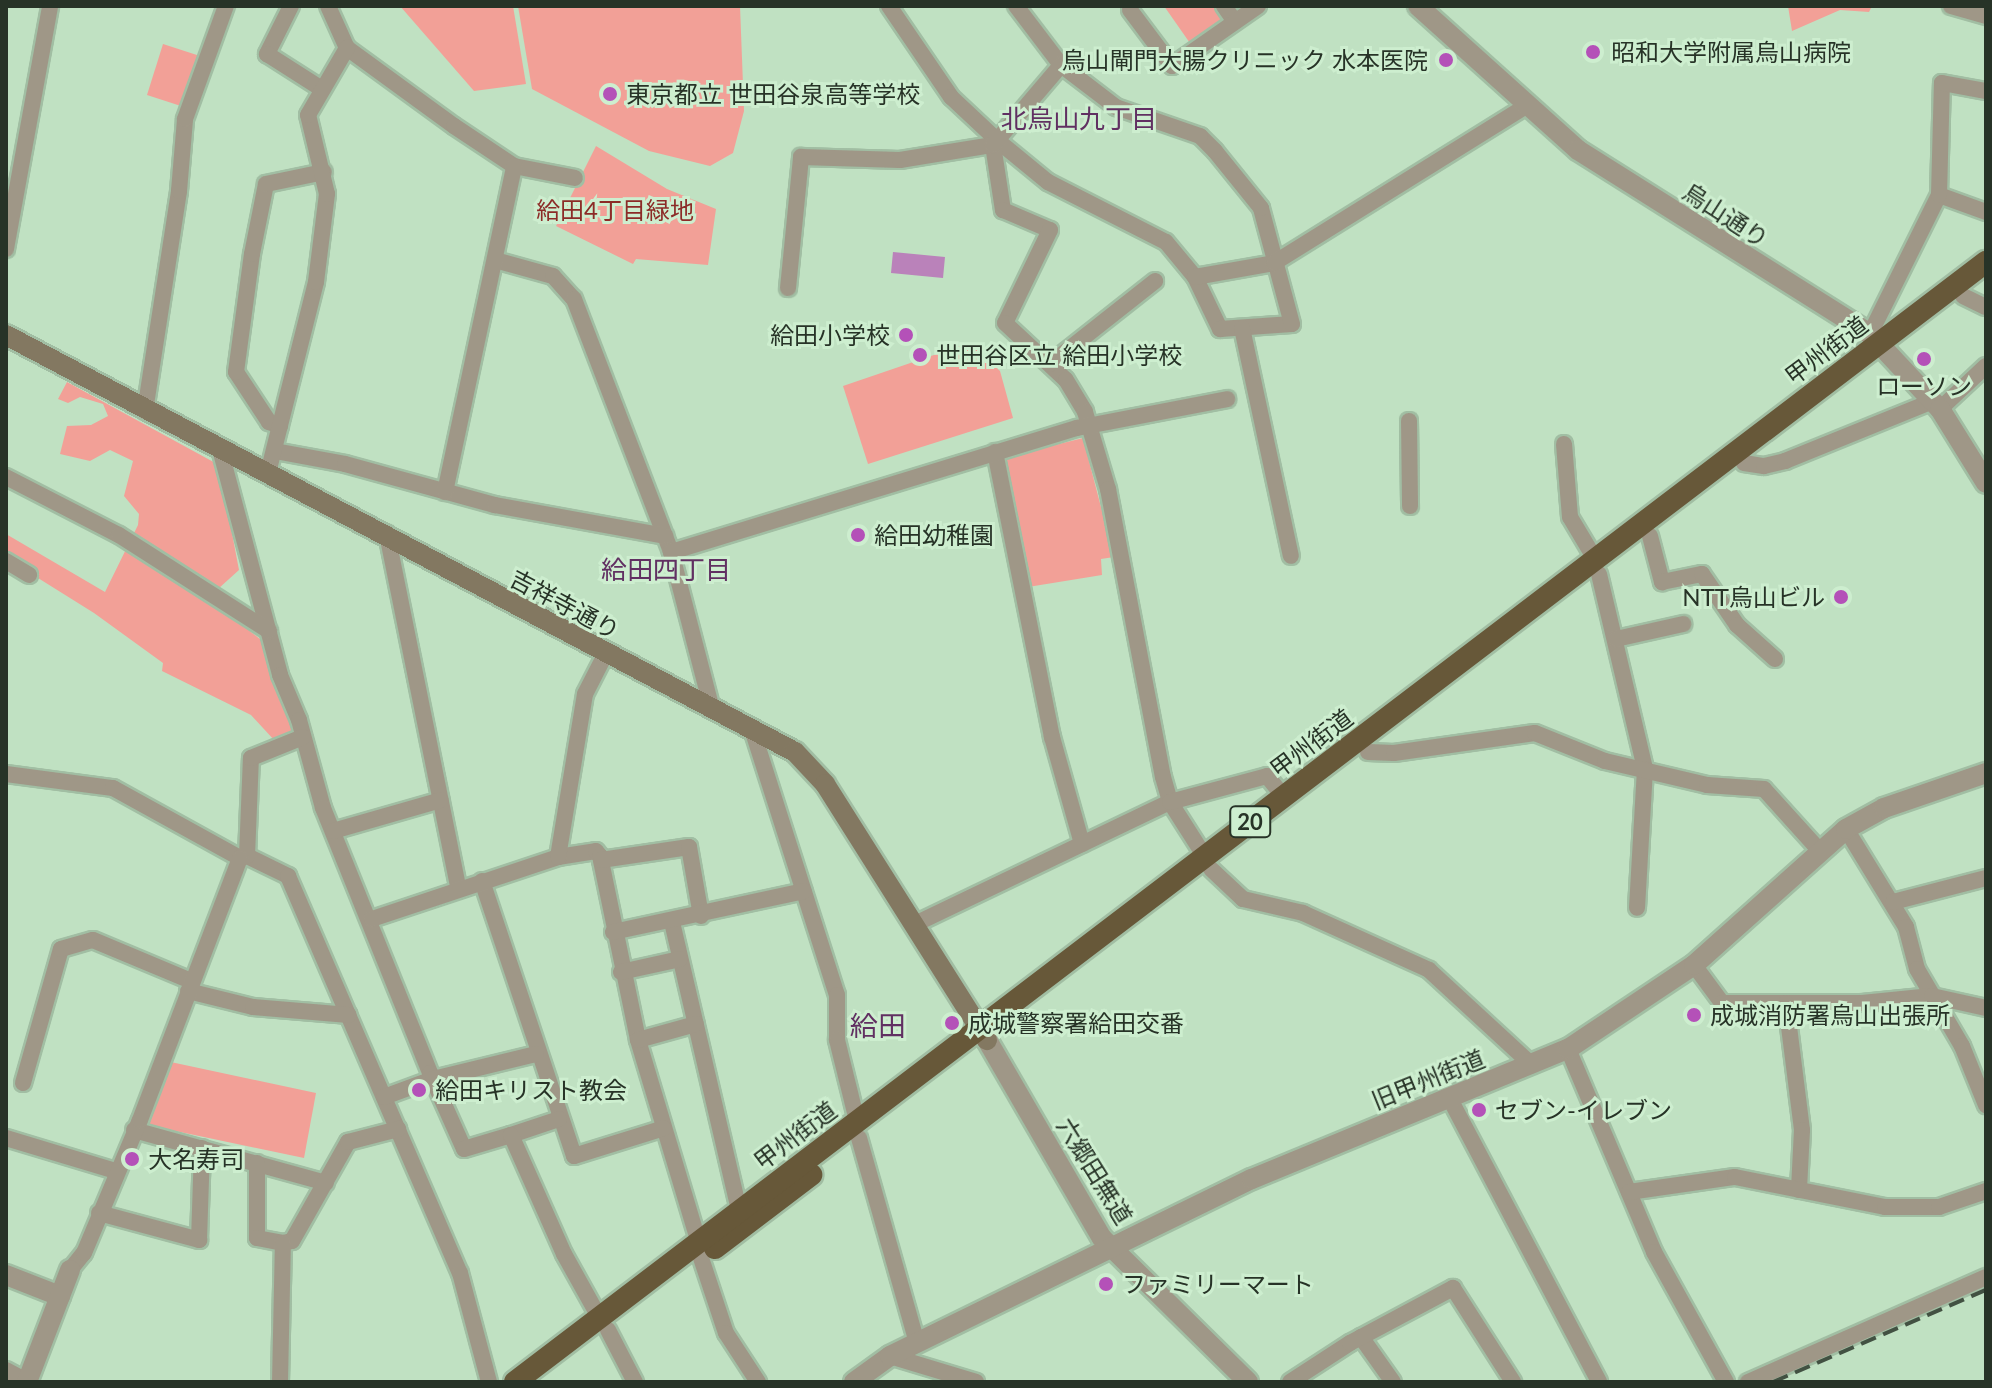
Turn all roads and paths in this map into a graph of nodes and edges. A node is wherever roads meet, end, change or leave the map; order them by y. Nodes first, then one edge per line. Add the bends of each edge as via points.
1 (50, 6) edge
2 (226, 6) edge
3 (291, 6) edge
4 (328, 6) edge
5 (889, 6) edge
6 (1016, 6) edge
7 (1224, 6) edge
8 (1258, 6) edge
9 (1418, 6) edge
10 (1951, 6) edge
11 (1130, 10) dead end
12 (1986, 16) edge
13 (1235, 22) junction
14 (347, 48) junction
15 (1061, 65) junction
16 (322, 89) junction
17 (1986, 91) edge
18 (1526, 106) junction
19 (995, 143) junction
20 (514, 166) junction
21 (324, 172) junction
22 (575, 178) dead end
23 (1939, 195) junction
24 (1986, 212) edge
25 (6, 249) edge
26 (495, 260) junction
27 (1986, 262) edge
28 (1274, 263) junction
29 (1195, 277) junction
30 (1986, 279) edge
31 (1155, 281) dead end
32 (788, 288) dead end
33 (1963, 296) junction
34 (1986, 307) edge
35 (1242, 328) junction
36 (6, 335) edge
37 (1878, 344) junction
38 (1050, 364) junction
39 (1986, 366) edge
40 (1227, 399) dead end
41 (1937, 405) junction
42 (145, 411) junction
43 (1409, 421) dead end
44 (280, 426) junction
45 (1089, 426) junction
46 (1564, 444) dead end
47 (220, 449) junction
48 (275, 451) junction
49 (995, 452) junction
50 (1744, 463) junction
51 (268, 473) junction
52 (6, 477) edge
53 (1986, 483) edge
54 (445, 492) junction
55 (1410, 506) dead end
56 (387, 534) junction
57 (1650, 536) junction
58 (668, 544) junction
59 (1291, 556) dead end
60 (6, 561) edge
61 (1597, 566) junction
62 (29, 575) dead end
63 (1683, 624) dead end
64 (269, 631) junction
65 (1616, 639) junction
66 (605, 655) junction
67 (1775, 659) dead end
68 (712, 709) junction
69 (752, 729) junction
70 (303, 737) junction
71 (1368, 752) junction
72 (1645, 769) junction
73 (1986, 773) edge
74 (6, 774) edge
75 (1284, 797) junction
76 (441, 800) junction
77 (1170, 802) junction
78 (1846, 829) junction
79 (333, 831) junction
80 (1082, 844) junction
81 (1820, 851) junction
82 (243, 857) junction
83 (558, 857) junction
84 (601, 860) junction
85 (1208, 863) junction
86 (1986, 878) edge
87 (482, 881) junction
88 (458, 887) junction
89 (804, 891) junction
90 (1893, 902) junction
91 (1637, 908) dead end
92 (701, 916) junction
93 (372, 919) junction
94 (672, 922) junction
95 (915, 924) junction
96 (613, 932) junction
97 (680, 959) junction
98 (1694, 965) junction
99 (621, 972) junction
100 (190, 986) junction
101 (1932, 996) junction
102 (1786, 1003) junction
103 (1986, 1008) edge
104 (349, 1015) junction
105 (696, 1024) junction
106 (983, 1034) junction
107 (638, 1040) junction
108 (1568, 1049) junction
109 (536, 1054) junction
110 (1532, 1065) junction
111 (433, 1079) junction
112 (23, 1083) dead end
113 (384, 1097) junction
114 (1450, 1099) junction
115 (1986, 1105) edge
116 (559, 1119) junction
117 (664, 1128) junction
118 (398, 1129) junction
119 (134, 1130) junction
120 (858, 1130) junction
121 (511, 1135) junction
122 (6, 1138) edge
123 (202, 1148) junction
124 (257, 1163) junction
125 (115, 1171) junction
126 (326, 1183) junction
127 (1799, 1190) junction
128 (1986, 1191) edge
129 (1629, 1192) junction
130 (739, 1209) junction
131 (99, 1213) junction
132 (283, 1243) junction
133 (1114, 1248) junction
134 (700, 1250) junction
135 (70, 1270) joint
136 (6, 1275) edge
137 (1986, 1277) edge
138 (60, 1296) junction
139 (604, 1324) junction
140 (1361, 1337) junction
141 (917, 1343) junction
142 (890, 1356) junction
143 (6, 1370) edge
144 (27, 1381) edge
145 (280, 1382) edge
146 (489, 1382) edge
147 (515, 1382) edge
148 (540, 1382) edge
149 (635, 1382) edge
150 (758, 1382) edge
151 (854, 1382) edge
152 (976, 1382) edge
153 (1248, 1382) edge
154 (1290, 1382) edge
155 (1393, 1382) edge
156 (1513, 1382) edge
157 (1599, 1382) edge
158 (1726, 1382) edge
159 (1748, 1382) edge

1 - 25 street
2 - 42 street via 185,119
3 - 16 street via 267,54
4 - 14 street
5 - 19 street via 951,97
6 - 15 street
7 - 13 street
8 - 13 street
9 - 18 street, 烏山通り
10 - 12 street
11 - 13 street via 1172,66
14 - 16 street
14 - 20 street
15 - 19 street
15 - 28 street via 1116,107 1200,136 1261,208
16 - 21 street via 308,115
17 - 23 street via 1942,83
18 - 28 street
18 - 37 street, 烏山通り via 1578,150
19 - 29 street via 1048,182 1166,242
19 - 32 street via 900,160 801,157
19 - 38 street via 1003,210 1050,230 1004,320
20 - 22 street
20 - 26 street
21 - 44 street via 327,194 316,282
21 - 44 street via 266,184 252,254 236,372 269,422
23 - 24 street
23 - 37 street
26 - 54 street
26 - 58 street via 553,276 569,290
27 - 37 highway, 甲州街道 / 20
28 - 29 street
28 - 35 street via 1292,324
29 - 35 street via 1220,329
30 - 33 highway, 甲州街道 / 20
31 - 38 street
33 - 34 street
33 - 37 highway, 甲州街道 / 20
35 - 59 street
36 - 42 main road, 吉祥寺通り
37 - 41 street, 烏山通り
37 - 50 highway, 甲州街道 / 20
37 - 61 highway, 甲州街道 / 20
38 - 45 street via 1070,387
39 - 41 street
40 - 45 street
41 - 50 street via 1785,461
41 - 53 street, 烏山通り
42 - 47 main road, 吉祥寺通り
43 - 55 street
44 - 48 street
45 - 49 street
45 - 77 street via 1108,489 1136,652
46 - 61 street via 1570,517
47 - 51 main road, 吉祥寺通り
47 - 64 street
48 - 51 street
48 - 54 street
49 - 58 street
49 - 80 street via 1049,723
50 - 57 highway, 甲州街道 / 20
51 - 56 main road, 吉祥寺通り
52 - 64 street via 119,535
54 - 58 street
56 - 66 main road, 吉祥寺通り
56 - 76 street
57 - 61 highway, 甲州街道 / 20
57 - 67 street via 1662,582 1702,574 1737,625
58 - 68 street
60 - 62 street
61 - 65 street
61 - 71 highway, 甲州街道 / 20
61 - 75 highway, 甲州街道 / 20
63 - 65 street
64 - 70 street
65 - 72 street
66 - 68 main road, 吉祥寺通り
66 - 83 street via 585,694
68 - 69 main road, 吉祥寺通り
69 - 89 street
69 - 95 main road, 吉祥寺通り via 795,752 816,772
70 - 79 street
70 - 82 street via 251,758
71 - 72 street via 1535,733 1605,761
71 - 85 highway, 甲州街道 / 20
72 - 81 street via 1707,785 1764,789
72 - 91 street
73 - 78 street, 旧甲州街道 via 1884,808
74 - 82 street via 113,788
75 - 77 street via 1267,776
75 - 85 highway, 甲州街道 / 20
76 - 79 street
76 - 88 street
77 - 80 street
77 - 85 street
78 - 81 street, 旧甲州街道
78 - 90 street
79 - 93 street
80 - 95 street
81 - 98 street, 旧甲州街道
82 - 100 street
82 - 104 street via 288,876
83 - 84 street via 596,851
83 - 87 street
84 - 92 street via 689,847
84 - 96 street
85 - 106 highway, 甲州街道 / 20
85 - 110 street via 1243,899 1303,913 1429,970
86 - 90 street
87 - 88 street
87 - 109 street
88 - 93 street
89 - 92 street
89 - 120 street via 837,995 837,1040
90 - 101 street
92 - 94 street
93 - 111 street
94 - 96 street
94 - 97 street
95 - 106 main road, 吉祥寺通り
96 - 99 street
97 - 99 street
97 - 105 street
98 - 102 street via 1722,1003
98 - 108 street, 旧甲州街道
99 - 107 street
100 - 104 street via 253,1007
100 - 112 street via 93,940 61,949
100 - 119 street
101 - 102 street
101 - 103 street
101 - 115 street via 1962,1046
102 - 127 street via 1802,1130
104 - 113 street
105 - 107 street
105 - 130 street
106 - 120 highway, 甲州街道 / 20
106 - 133 street, 六郷田無道 via 1102,1238
107 - 117 street
108 - 110 street, 旧甲州街道
108 - 129 street
109 - 111 street
109 - 116 street
110 - 114 street, 旧甲州街道
111 - 113 street
111 - 121 street via 464,1149
113 - 118 street
114 - 133 street, 旧甲州街道 via 1252,1179
114 - 157 street
116 - 117 street via 574,1156
116 - 121 street
117 - 134 street
118 - 126 street via 348,1142
118 - 146 street via 460,1273
119 - 123 street
119 - 125 street
120 - 130 highway, 甲州街道 / 20
120 - 134 highway, 甲州街道 / 20
120 - 141 street
121 - 139 street via 564,1254
122 - 125 street
123 - 124 street
123 - 131 street via 199,1240
124 - 126 street
124 - 132 street via 257,1238
125 - 131 street
126 - 132 street via 292,1241
127 - 128 street via 1885,1207 1939,1207
127 - 129 street via 1735,1177
129 - 158 street via 1668,1281
130 - 134 highway, 甲州街道 / 20
131 - 135 street via 84,1253
132 - 145 street
133 - 141 street, 旧甲州街道
133 - 153 street, 六郷田無道
134 - 139 highway, 甲州街道 / 20
134 - 150 street via 726,1333
135 - 138 street
136 - 138 street
137 - 159 street
138 - 144 street
139 - 147 highway, 甲州街道 / 20
139 - 148 highway, 甲州街道 / 20
139 - 149 street
140 - 154 street
140 - 155 street
140 - 156 street via 1453,1288
141 - 142 street, 旧甲州街道
142 - 151 street, 旧甲州街道
142 - 152 street
143 - 144 street

